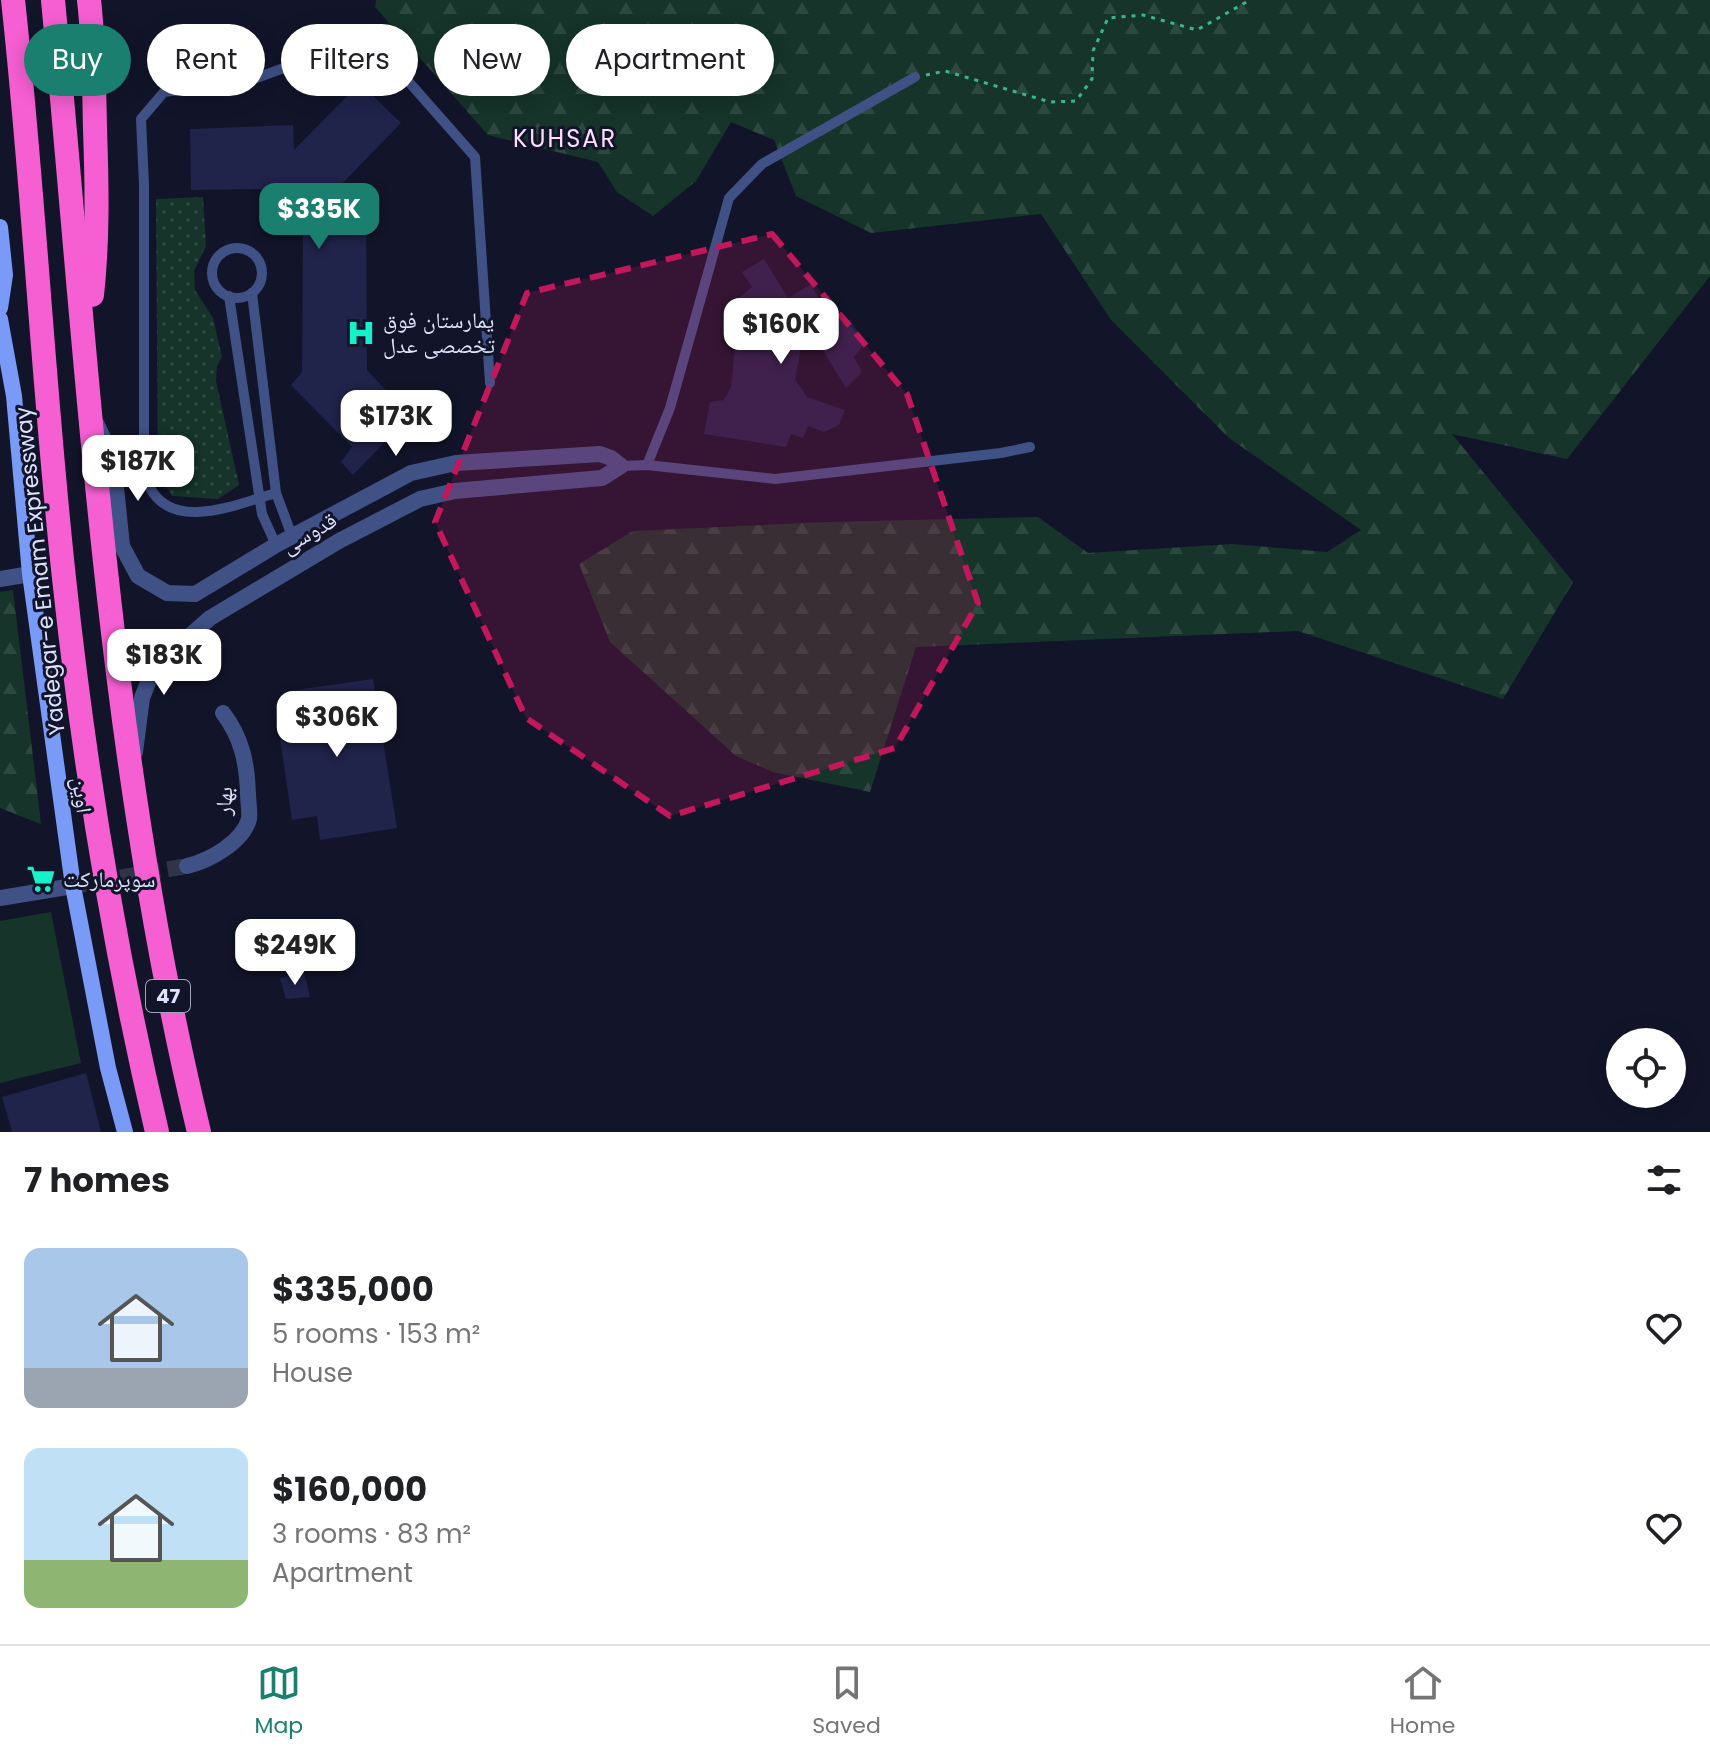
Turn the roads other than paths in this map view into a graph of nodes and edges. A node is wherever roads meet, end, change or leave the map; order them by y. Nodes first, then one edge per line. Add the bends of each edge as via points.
1 (13, 0) edge
2 (53, 0) edge
3 (89, 0) edge
4 (915, 77) road end
5 (0, 227) edge
6 (252, 293) junction
7 (229, 296) junction
8 (0, 308) edge
9 (0, 319) edge
10 (86, 345) junction
11 (490, 383) dead end
12 (91, 410) junction
13 (1030, 447) dead end
14 (647, 465) junction
15 (621, 466) junction
16 (276, 493) junction
17 (259, 497) junction
18 (292, 536) junction
19 (276, 545) junction
20 (30, 574) junction
21 (0, 579) edge
22 (195, 594) junction
23 (210, 618) junction
24 (223, 713) dead end
25 (131, 781) junction
26 (187, 866) tunnel mouth
27 (73, 886) junction
28 (0, 898) edge
29 (125, 1132) edge
30 (157, 1132) edge
31 (199, 1132) edge

1 - 30 highway, Yadegar-e Emam Expressway / 47 via 82,729 101,864
2 - 10 highway, 47
3 - 10 highway via 97,252
4 - 14 lane via 762,164 729,198 670,408
5 - 8 street via 5,275
6 - 7 lane
6 - 7 lane via 261,280 260,263 249,251 232,248 218,257 212,271 216,286
6 - 16 lane
7 - 17 lane
9 - 20 street, اوین via 14,396
10 - 12 highway, 47
11 - 17 lane via 475,157 379,48 358,41 248,81 164,92 141,119 148,484 172,509 227,509
12 - 22 street via 116,487 122,546 138,576 167,593
12 - 25 highway, 47
13 - 14 lane via 775,479
14 - 15 lane
15 - 18 street via 600,454 456,463 411,473
15 - 23 street, قدوسی via 602,478 420,499
16 - 17 lane
16 - 18 lane
17 - 19 lane
18 - 19 street
19 - 22 street
20 - 21 street
20 - 27 street, اوین
22 - 23 street
23 - 25 street, قدوسی via 167,656 149,680
24 - 26 street, بهار via 236,730 247,766 249,820 233,843
25 - 31 highway, 47 via 177,1044
27 - 28 street
27 - 29 street, اوین

